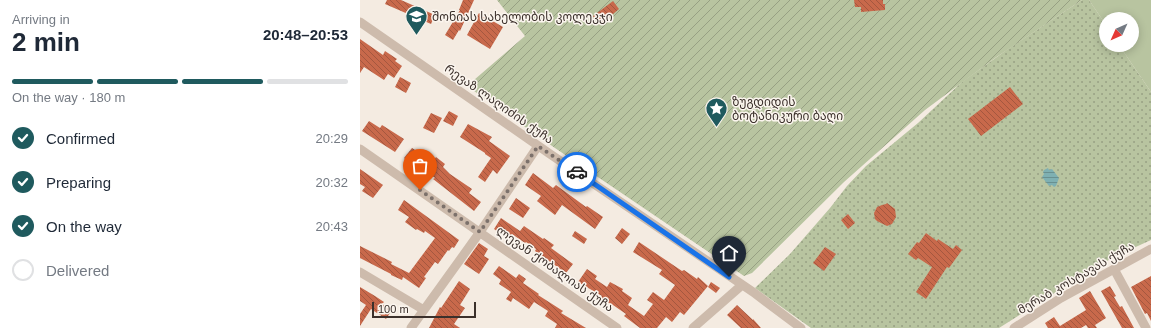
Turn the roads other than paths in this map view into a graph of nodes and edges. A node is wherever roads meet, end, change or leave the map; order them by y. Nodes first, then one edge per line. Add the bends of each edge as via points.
1 (360, 22) edge
2 (538, 146) junction
3 (360, 149) edge
4 (480, 232) junction
5 (1151, 248) edge
6 (1114, 268) junction
7 (360, 272) edge
8 (742, 286) junction
9 (424, 310) junction
10 (412, 328) edge
11 (617, 328) edge
12 (693, 328) edge
13 (801, 328) edge
14 (1014, 328) edge
15 (1146, 328) edge

1 - 2 street, რევაზ ლაღიძის ქუჩა
2 - 4 street
2 - 8 street, რევაზ ლაღიძის ქუჩა
3 - 4 street, ლევან ქობალიას ქუჩა
4 - 9 street
4 - 11 street, ლევან ქობალიას ქუჩა
5 - 6 street, მერაბ კოსტავას ქუჩა
6 - 14 street, მერაბ კოსტავას ქუჩა
6 - 15 street
7 - 9 street
8 - 12 street
8 - 13 street, რევაზ ლაღიძის ქუჩა
9 - 10 street

